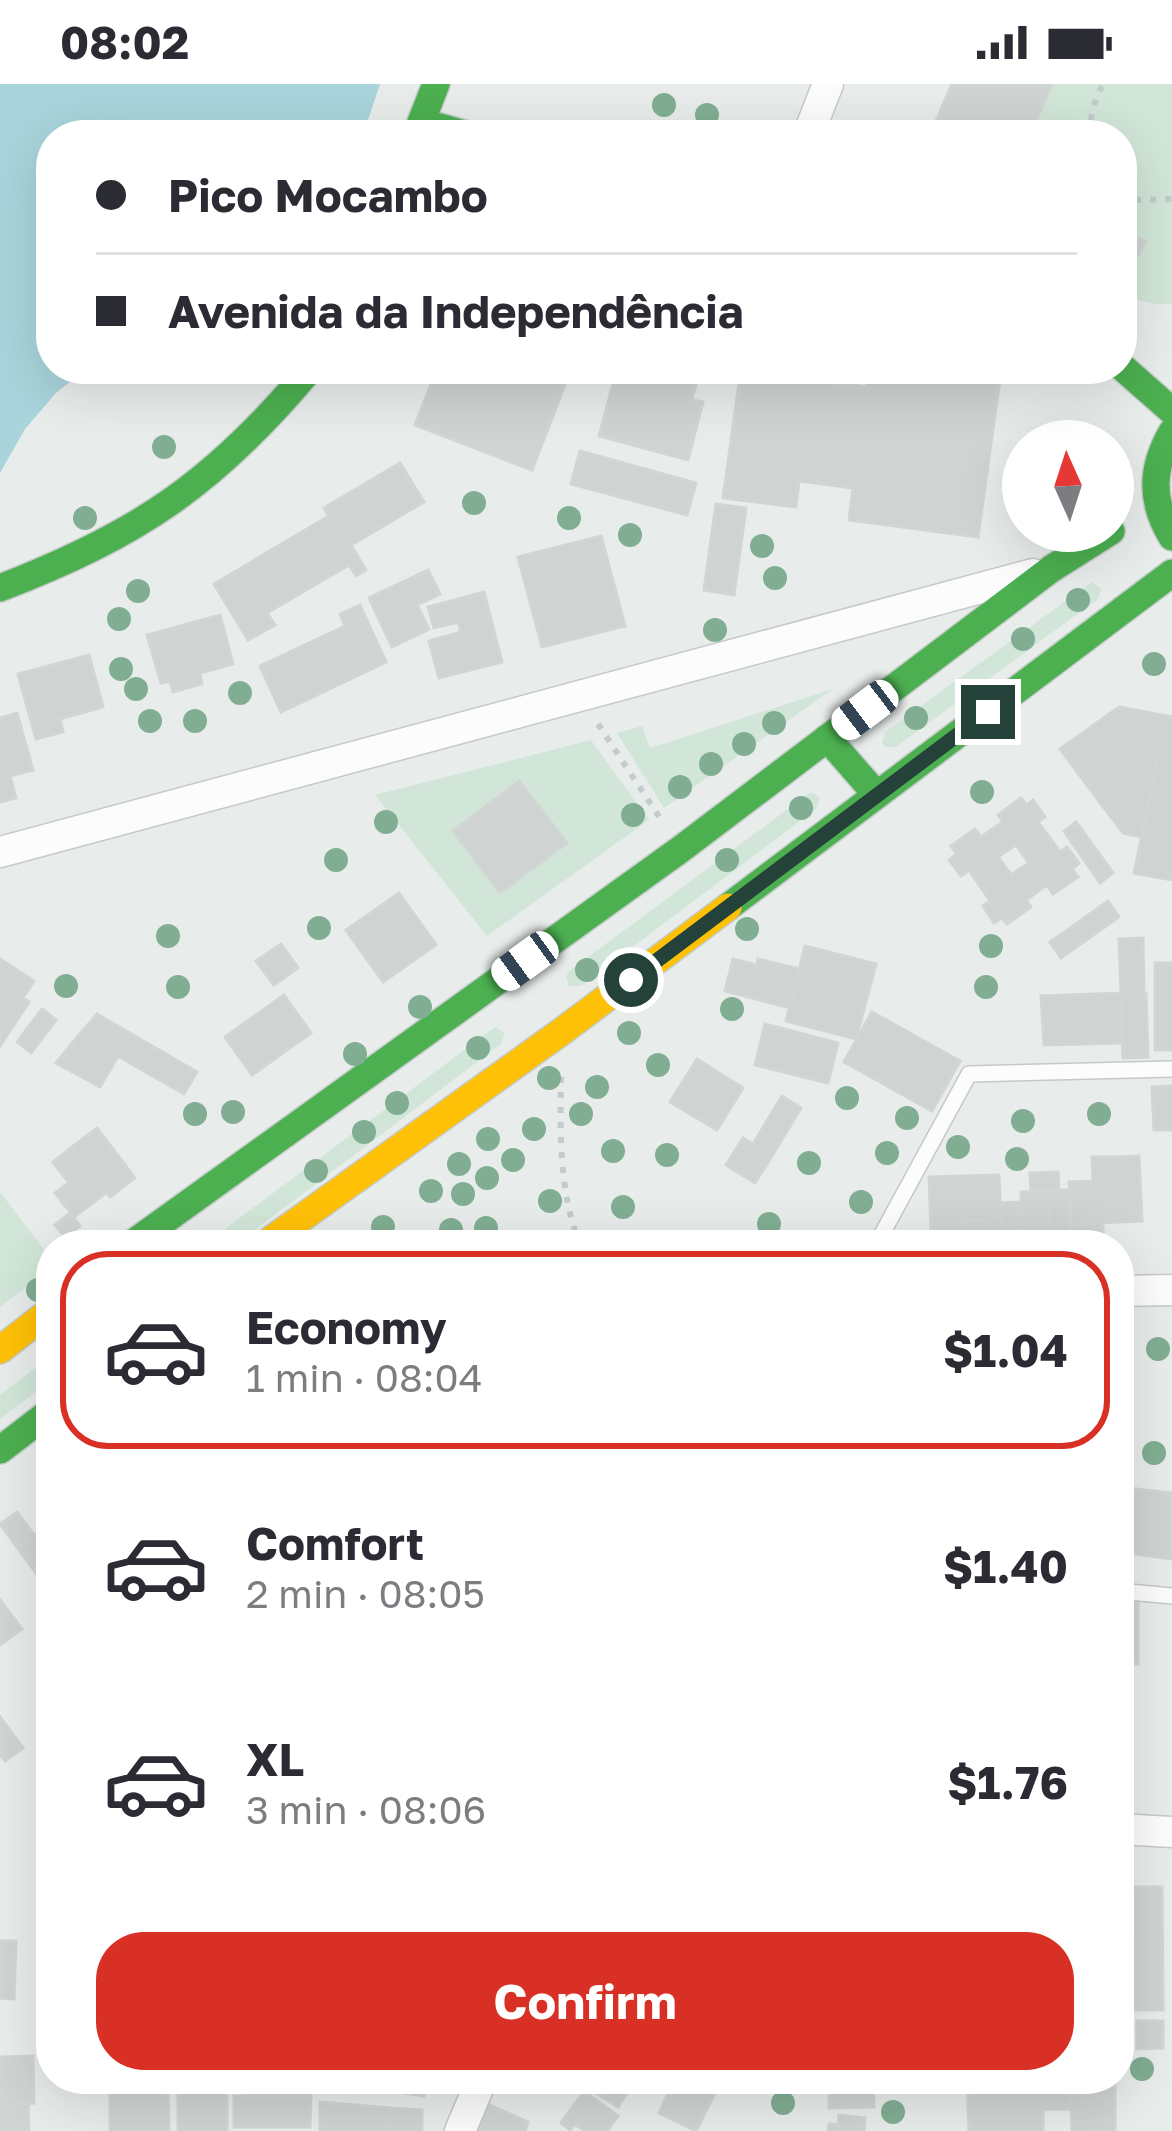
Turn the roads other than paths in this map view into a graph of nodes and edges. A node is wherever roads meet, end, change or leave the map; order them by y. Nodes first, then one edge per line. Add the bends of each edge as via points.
1 (436, 84) edge
2 (828, 84) edge
3 (422, 120) edge
4 (814, 120) edge
5 (1137, 380) edge
6 (298, 384) edge
7 (1172, 412) edge
8 (1172, 432) edge
9 (1155, 503) junction
10 (1134, 516) edge
11 (1172, 537) edge
12 (1078, 552) edge
13 (1051, 569) junction
14 (1172, 573) edge
15 (0, 588) edge
16 (827, 738) junction
17 (878, 795) junction
18 (0, 852) edge
19 (1172, 1069) edge
20 (148, 1230) edge
21 (285, 1230) edge
22 (884, 1230) edge
23 (1172, 1290) edge
24 (1134, 1291) edge
25 (36, 1322) edge
26 (0, 1350) edge
27 (36, 1422) edge
28 (0, 1450) edge
29 (1134, 1592) edge
30 (1172, 1596) edge
31 (1134, 1829) edge
32 (1172, 1832) edge
33 (476, 2094) edge
34 (460, 2131) edge

1 - 3 street
2 - 4 street
5 - 7 street
6 - 15 street via 244,445 159,513
8 - 9 street via 1154,473
9 - 10 street
9 - 11 street
12 - 13 street
13 - 16 street
13 - 18 street
14 - 17 street
16 - 17 street
16 - 20 street
17 - 21 street
19 - 22 lane via 969,1074
23 - 24 street
25 - 26 street
27 - 28 street
29 - 30 lane
31 - 32 street
33 - 34 street

